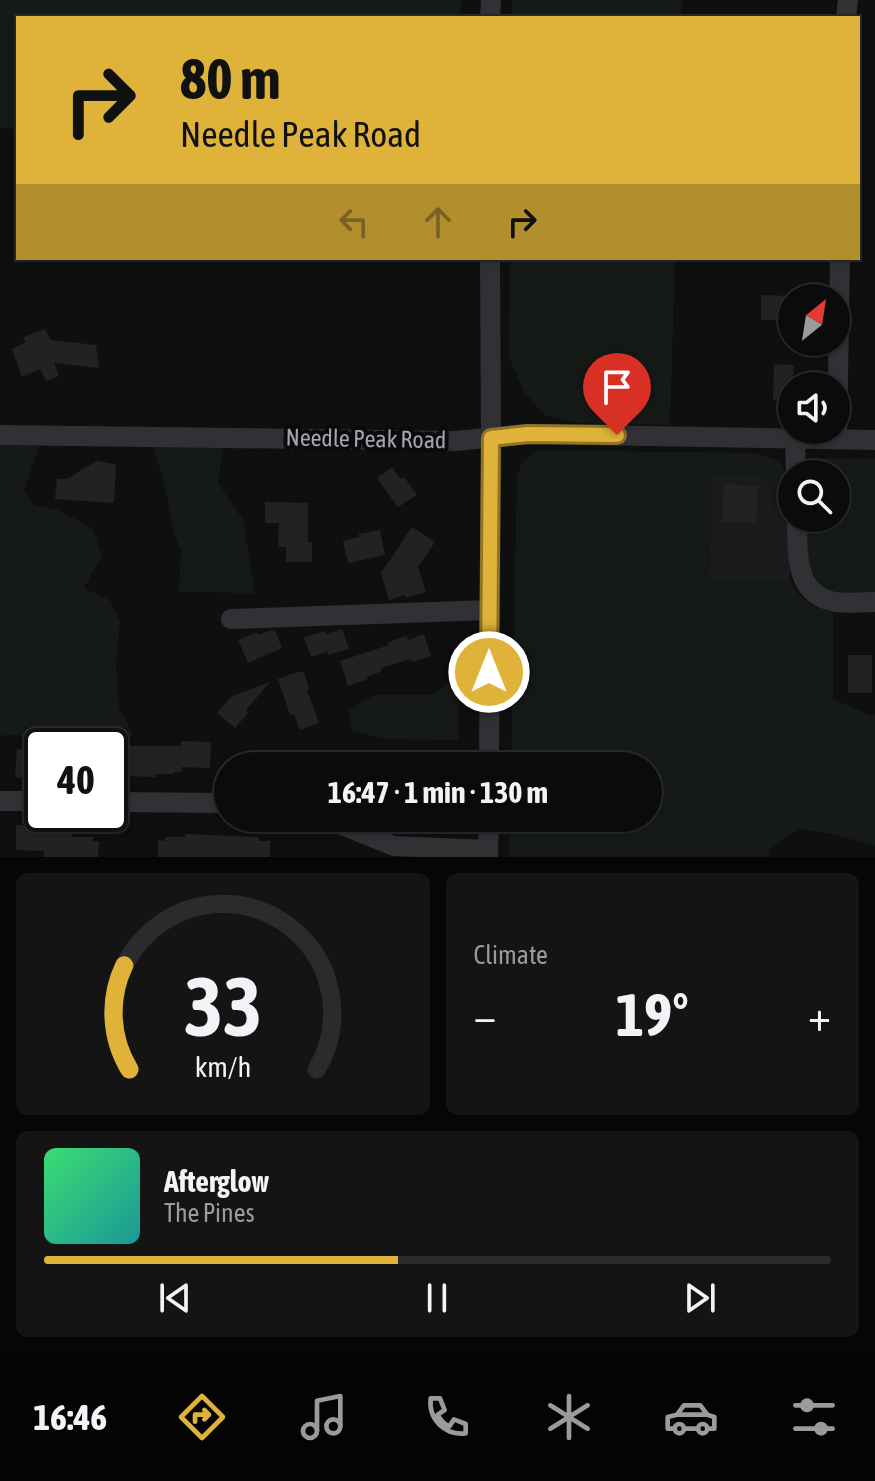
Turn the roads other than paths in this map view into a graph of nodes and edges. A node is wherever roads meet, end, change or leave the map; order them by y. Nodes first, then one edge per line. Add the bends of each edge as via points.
1 (490, 260) edge
2 (840, 260) edge
3 (838, 372) edge
4 (0, 435) edge
5 (491, 438) junction
6 (778, 438) edge
7 (850, 439) edge
8 (875, 440) edge
9 (798, 532) edge
10 (875, 602) edge
11 (490, 610) junction
12 (231, 619) dead end
13 (489, 752) edge
14 (0, 801) edge
15 (24, 801) edge
16 (128, 802) edge
17 (214, 803) edge
18 (360, 832) edge
19 (489, 832) edge
20 (488, 854) edge

1 - 5 street
2 - 3 street
4 - 5 street, Needle Peak Road
5 - 6 street, Needle Peak Road
5 - 11 street
7 - 8 street, Needle Peak Road
9 - 10 street via 799,566 818,597 838,603
11 - 12 street
11 - 13 street
14 - 15 street
16 - 17 street
18 - 20 street via 394,846
19 - 20 street

